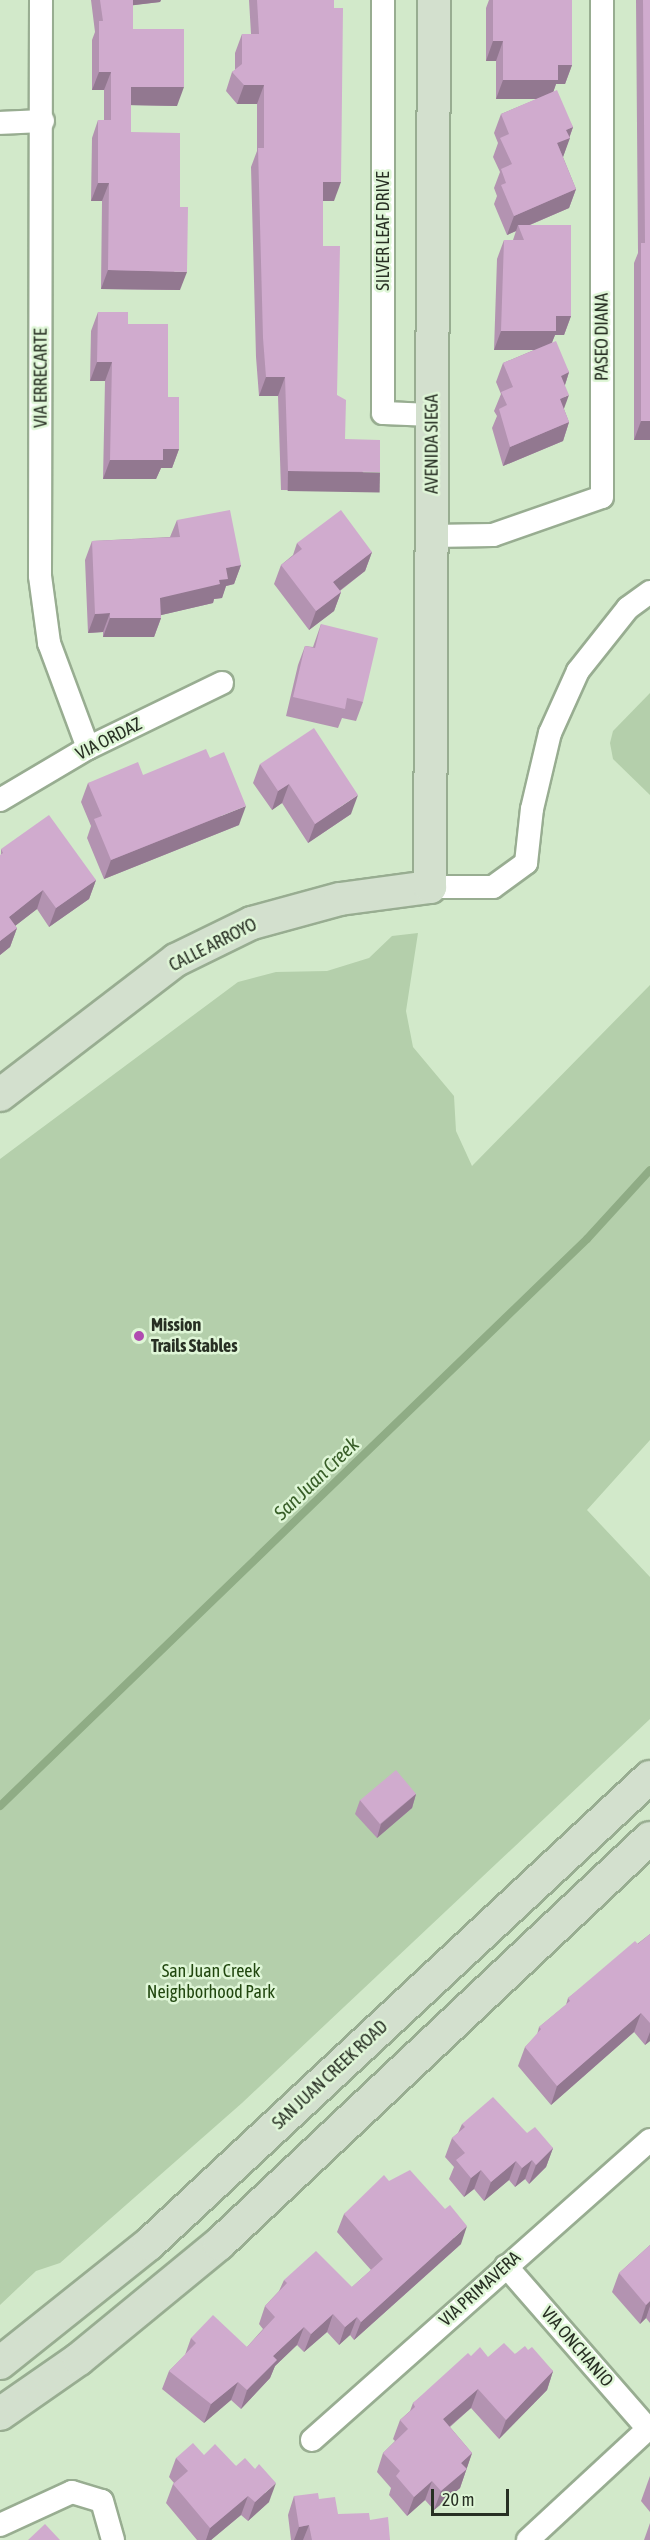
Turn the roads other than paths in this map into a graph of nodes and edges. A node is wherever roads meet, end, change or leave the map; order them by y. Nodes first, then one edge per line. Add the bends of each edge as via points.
1 (41, 0) edge
2 (383, 0) edge
3 (434, 0) edge
4 (602, 0) edge
5 (43, 122) junction
6 (0, 123) edge
7 (432, 415) junction
8 (432, 536) junction
9 (650, 592) edge
10 (222, 683) dead end
11 (88, 748) junction
12 (0, 800) edge
13 (430, 887) junction
14 (0, 1095) edge
15 (650, 1777) edge
16 (650, 1838) edge
17 (650, 2140) edge
18 (506, 2266) junction
19 (0, 2363) edge
20 (0, 2414) edge
21 (649, 2428) edge
22 (312, 2440) dead end
23 (0, 2525) edge
24 (113, 2540) edge
25 (528, 2540) edge

1 - 5 street, VIA ERRECARTE
2 - 7 street, SILVER LEAF DRIVE via 383,413
3 - 7 street, AVENIDA SIEGA
4 - 8 street, PASEO DIANA via 602,497 493,535
5 - 6 street
5 - 11 street, VIA ERRECARTE via 40,576 49,643
7 - 8 street, AVENIDA SIEGA
8 - 13 street, AVENIDA SIEGA
9 - 13 street via 628,608 578,671 550,733 532,809 526,863 493,887
10 - 11 street, VIA ORDAZ
11 - 12 street, VIA ORDAZ
13 - 14 street, CALLE ARROYO via 340,899 252,923 176,960
15 - 19 street, SAN JUAN CREEK ROAD via 149,2244
16 - 20 street via 219,2244 79,2359
17 - 18 street, VIA PRIMAVERA
18 - 21 street, VIA ONCHANIO
18 - 22 street, VIA PRIMAVERA
21 - 25 street
23 - 24 street via 72,2492 102,2501

